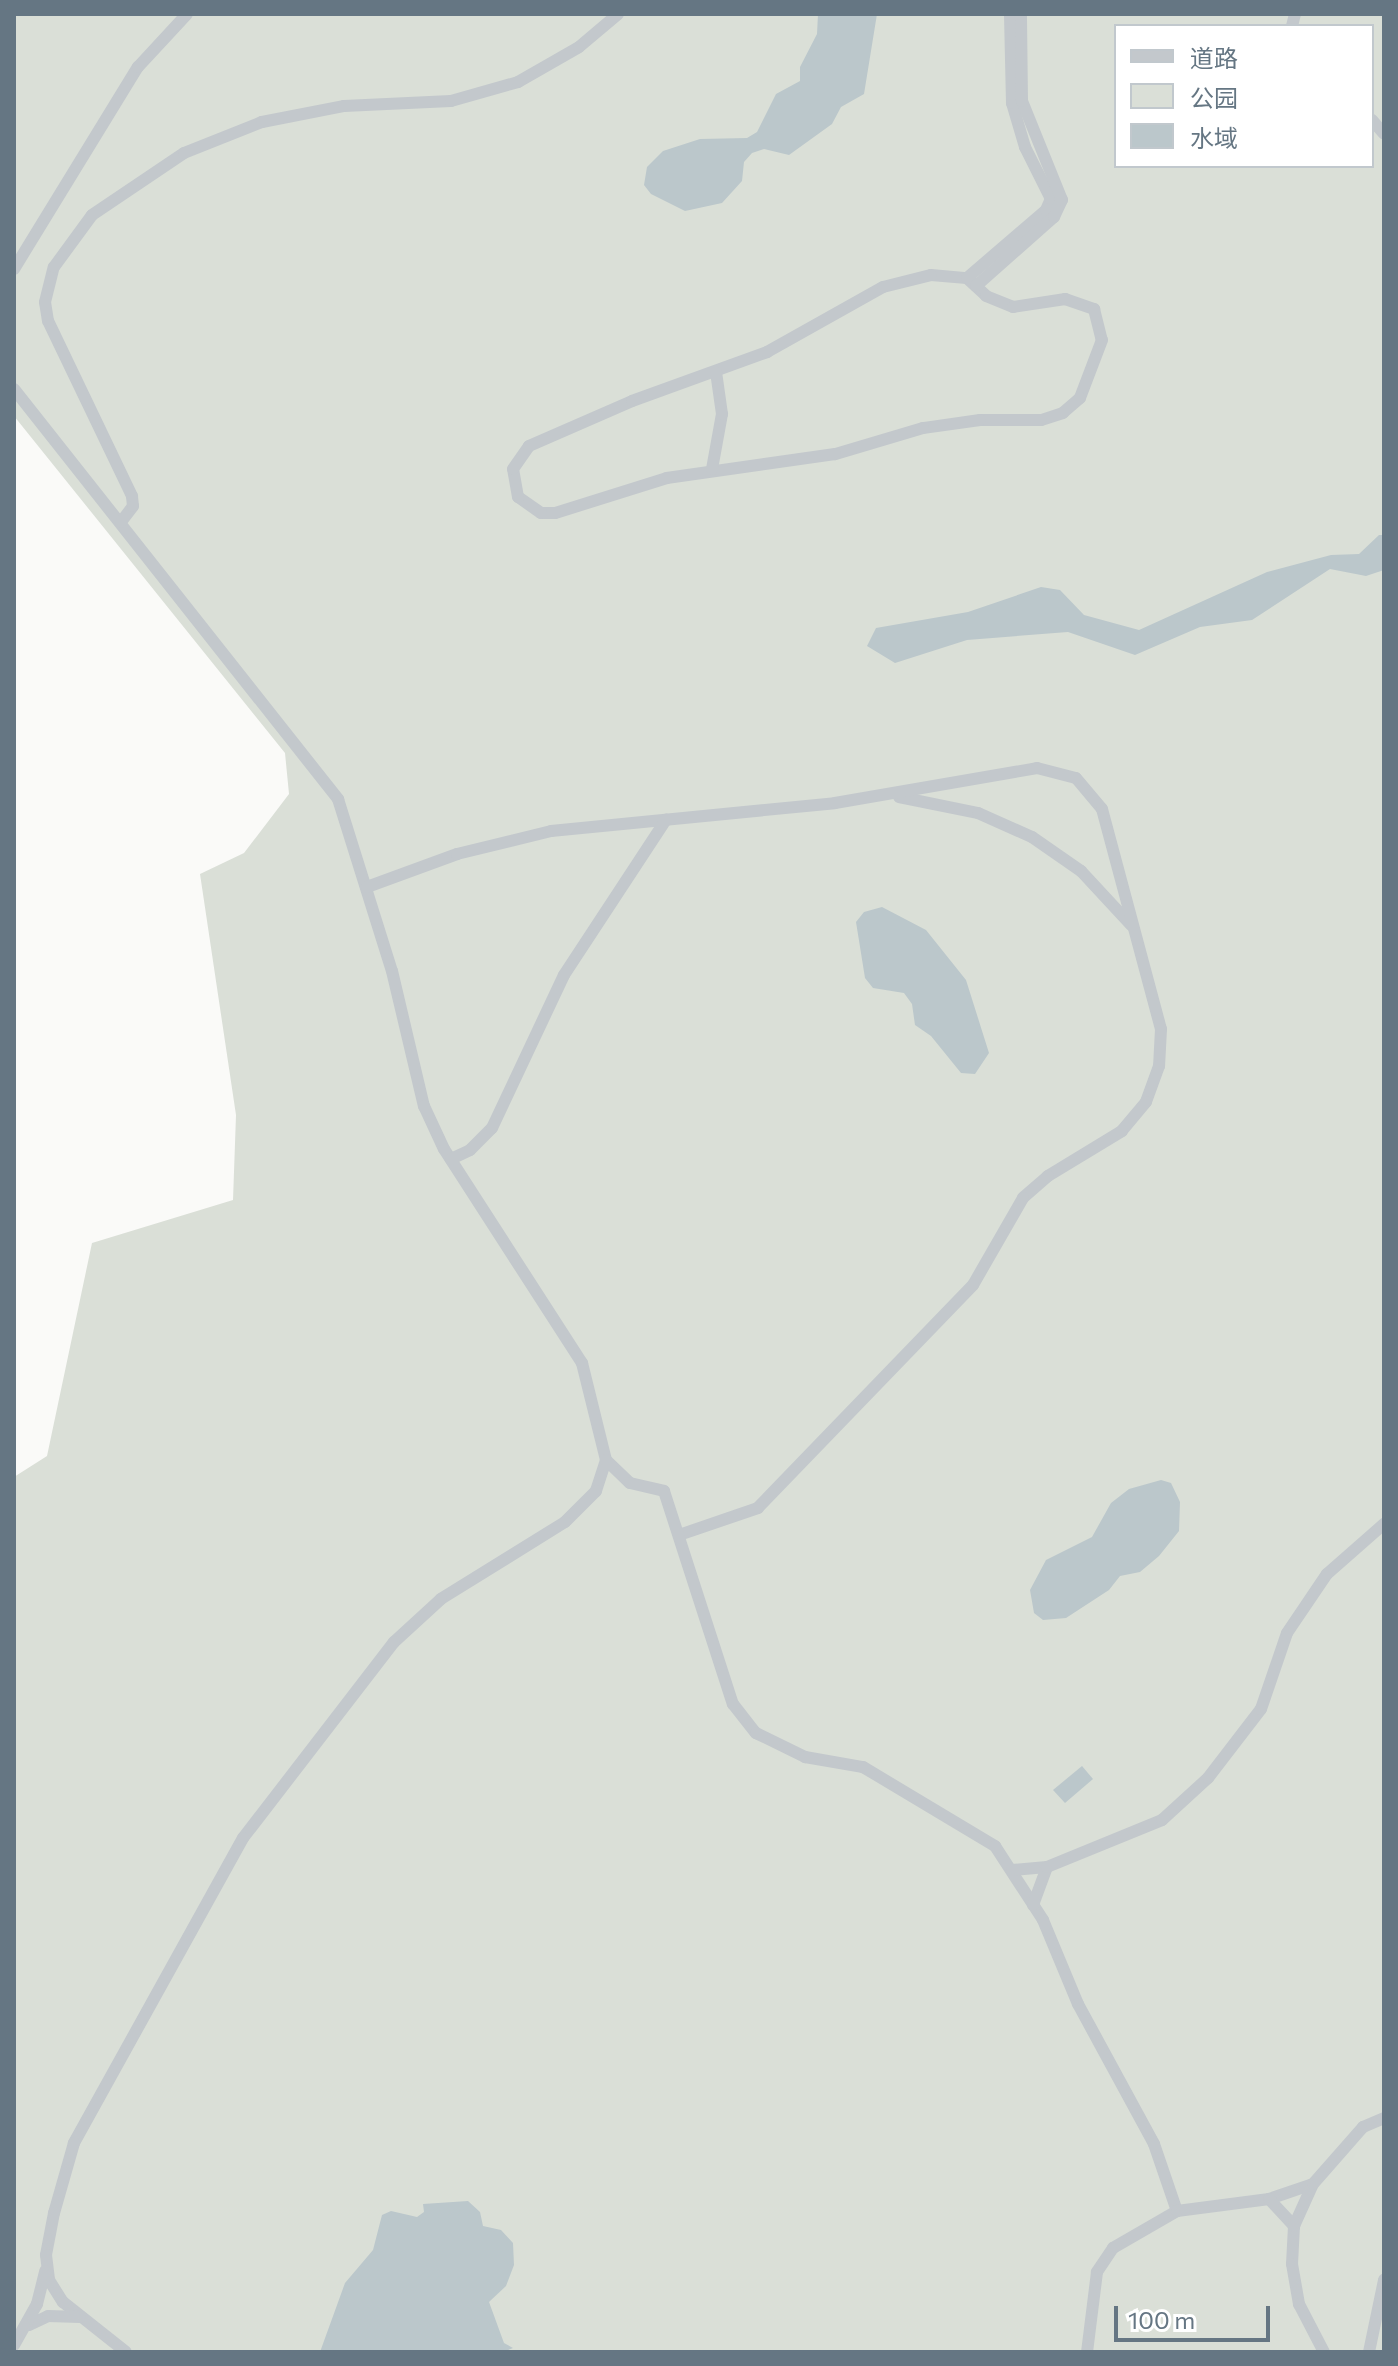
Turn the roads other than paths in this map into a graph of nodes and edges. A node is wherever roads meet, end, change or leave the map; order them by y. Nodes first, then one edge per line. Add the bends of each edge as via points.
1 (187, 14) edge
2 (618, 14) edge
3 (1010, 14) edge
4 (1021, 14) edge
5 (14, 269) edge
6 (972, 282) junction
7 (716, 372) junction
8 (14, 389) edge
9 (712, 469) junction
10 (121, 522) junction
11 (879, 797) junction
12 (666, 820) junction
13 (367, 887) junction
14 (1135, 930) junction
15 (451, 1159) junction
16 (606, 1460) junction
17 (1384, 1524) edge
18 (679, 1535) junction
19 (1047, 1867) junction
20 (1012, 1870) junction
21 (1033, 1905) junction
22 (1384, 2118) edge
23 (1313, 2184) junction
24 (1269, 2199) junction
25 (1177, 2211) junction
26 (1294, 2226) junction
27 (46, 2255) junction
28 (1384, 2280) edge
29 (85, 2319) junction
30 (26, 2327) junction
31 (14, 2345) edge
32 (126, 2352) edge
33 (1087, 2352) edge
34 (1324, 2352) edge
35 (1369, 2352) edge

1 - 5 street via 138,67
2 - 10 street via 560,60 507,86 451,101 344,106 262,122 172,160 92,215 54,267 45,302 48,321 132,496 133,506
3 - 6 street via 1012,103 1051,199
4 - 6 street via 1022,101 1062,200 1054,217
6 - 7 street via 931,275 894,282 767,352
6 - 9 street via 1013,307 1065,299 1094,309 1102,340 1092,378 1072,406 1041,420 942,424 835,454
7 - 9 street via 721,428
7 - 9 street via 529,446 519,456 512,484 528,507 555,513
8 - 10 street
10 - 13 street via 338,799
11 - 12 street
11 - 14 street via 949,805 1015,828 1081,871
11 - 14 street via 1037,768 1076,778 1102,809
12 - 13 street via 603,823 519,838
12 - 15 street via 564,975 492,1128 470,1150
13 - 15 street via 424,1106
14 - 18 street via 1162,1048 1154,1085 1136,1117 1107,1143 1035,1186 1013,1212 973,1285 758,1508
15 - 16 street via 582,1363
16 - 18 street via 630,1483 664,1491
16 - 27 street via 596,1491 565,1522 441,1599 394,1642 243,1838 74,2143
17 - 19 street via 1327,1574 1287,1633 1261,1709 1208,1778 1162,1820
18 - 20 street via 733,1704 756,1733 805,1757 863,1767 995,1846
19 - 20 street
19 - 21 street
20 - 21 street
21 - 25 street via 1078,2004 1154,2144
22 - 23 street via 1363,2127
23 - 24 street
23 - 26 street
24 - 25 street
24 - 26 street
25 - 33 street via 1113,2248 1097,2272
26 - 34 street via 1292,2264 1299,2304 1310,2334
27 - 29 street via 55,2292
27 - 30 street via 42,2288
28 - 35 street
29 - 30 street via 48,2316
29 - 32 street
30 - 31 street

